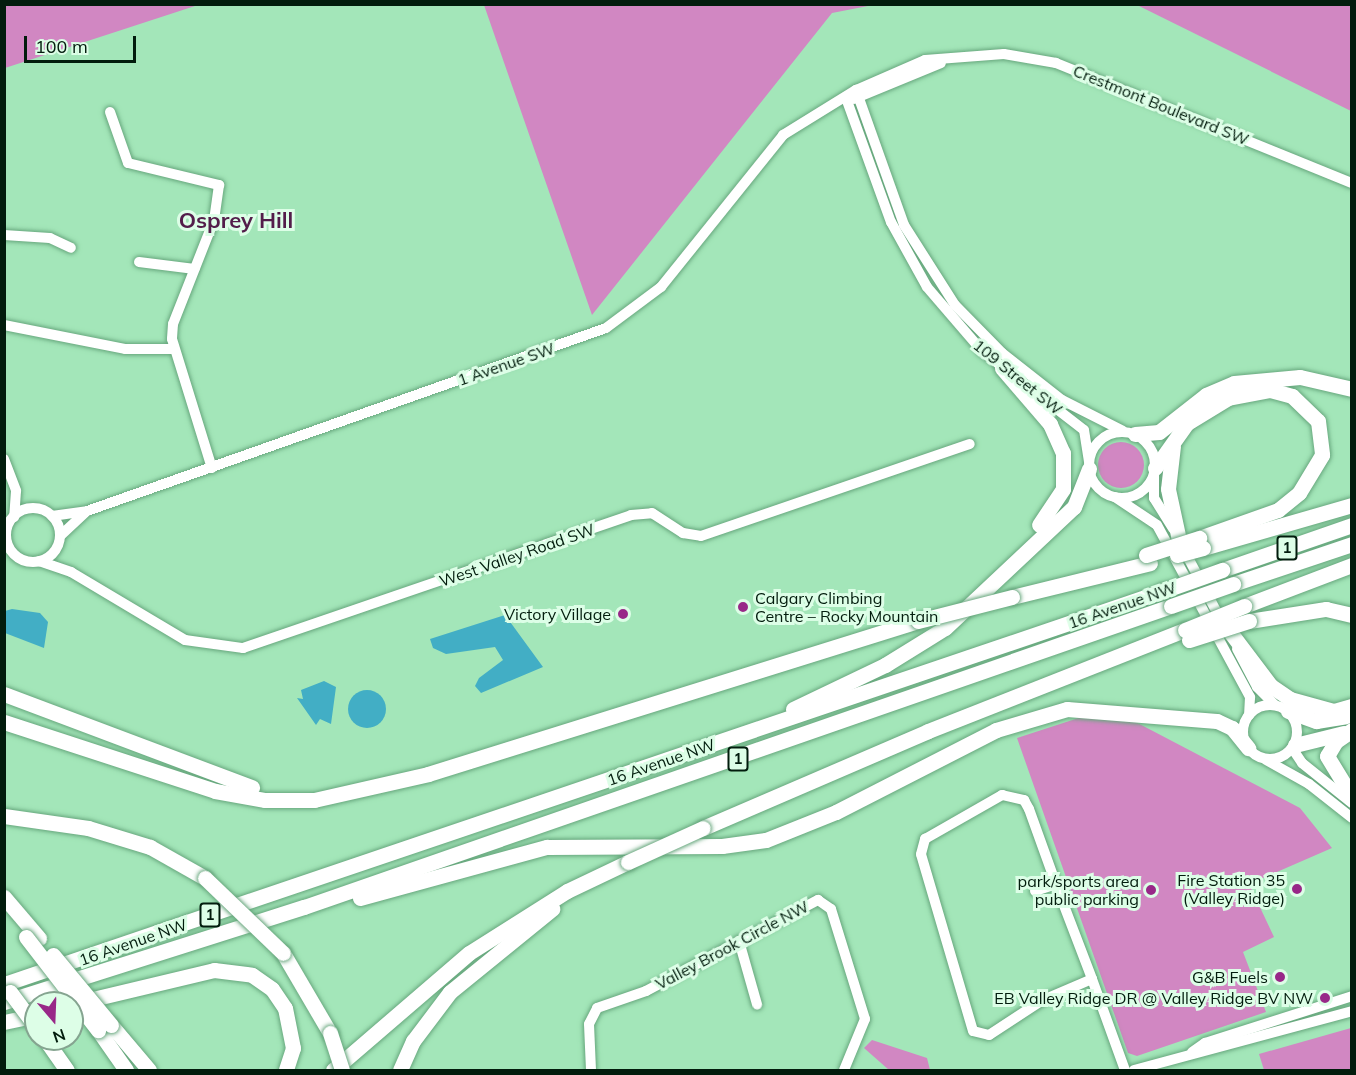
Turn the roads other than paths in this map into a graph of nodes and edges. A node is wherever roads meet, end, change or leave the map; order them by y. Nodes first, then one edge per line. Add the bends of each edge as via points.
1 (858, 95) junction
2 (846, 98) junction
3 (110, 112) dead end
4 (1352, 183) edge
5 (4, 235) edge
6 (71, 248) dead end
7 (140, 262) dead end
8 (195, 269) junction
9 (4, 325) edge
10 (173, 349) junction
11 (1002, 368) junction
12 (1352, 388) edge
13 (1187, 423) junction
14 (1129, 433) junction
15 (970, 444) dead end
16 (4, 459) edge
17 (1089, 466) junction
18 (212, 468) junction
19 (1155, 471) junction
20 (16, 491) junction
21 (1115, 497) junction
22 (1352, 505) edge
23 (33, 508) junction
24 (87, 511) junction
25 (52, 516) junction
26 (14, 517) junction
27 (1352, 525) edge
28 (6, 538) edge
29 (60, 538) junction
30 (1179, 540) junction
31 (1201, 543) junction
32 (1352, 544) edge
33 (4, 558) edge
34 (21, 558) junction
35 (39, 561) junction
36 (1015, 561) junction
37 (1352, 565) edge
38 (71, 572) junction
39 (1247, 614) junction
40 (1352, 615) edge
41 (1221, 620) junction
42 (4, 694) edge
43 (1352, 706) edge
44 (1281, 708) junction
45 (1352, 713) edge
46 (1249, 715) junction
47 (4, 722) edge
48 (1351, 731) edge
49 (745, 733) junction
50 (1294, 747) junction
51 (1248, 748) junction
52 (1260, 758) junction
53 (351, 794) junction
54 (1352, 797) edge
55 (1352, 803) edge
56 (4, 816) edge
57 (1352, 818) edge
58 (628, 862) junction
59 (1056, 884) junction
60 (1035, 891) dead end
61 (4, 897) edge
62 (304, 907) junction
63 (4, 912) edge
64 (32, 937) junction
65 (739, 940) junction
66 (1092, 980) junction
67 (6, 990) edge
68 (1352, 996) edge
69 (84, 1002) edge
70 (757, 1004) dead end
71 (1352, 1011) edge
72 (24, 1012) edge
73 (24, 1018) edge
74 (4, 1022) edge
75 (104, 1027) junction
76 (53, 1051) edge
77 (1192, 1053) junction
78 (67, 1071) edge
79 (126, 1071) edge
80 (149, 1071) edge
81 (286, 1071) edge
82 (333, 1071) edge
83 (342, 1071) edge
84 (400, 1071) edge
85 (591, 1071) edge
86 (844, 1071) edge
87 (1125, 1071) edge
88 (1134, 1071) edge

1 - 2 street
1 - 4 street, Crestmont Boulevard SW via 965,57 1020,55 1056,63
1 - 14 street, 109 Street SW via 904,225 955,305 1002,353 1062,400
2 - 11 street, 109 Street SW via 906,253 954,322
2 - 18 street, 1 Avenue SW via 802,120 773,145 661,287 619,321
3 - 8 street via 128,163 219,185 214,220
5 - 6 street via 50,238
7 - 8 street
8 - 10 street via 173,324
9 - 10 street via 125,349
10 - 18 street
11 - 17 street, 109 Street SW via 1084,430
11 - 36 highway via 1050,424 1065,463 1059,499
12 - 14 highway via 1300,377 1234,383 1206,395 1159,432
13 - 19 highway
13 - 30 highway via 1172,450 1167,473
13 - 31 highway via 1228,398 1270,390 1306,406 1322,437 1315,473 1299,493 1278,510
14 - 17 street via 1100,440
14 - 19 street via 1149,445
15 - 38 street, West Valley Road SW via 700,536 683,533 652,513 631,515 243,648 185,640
16 - 20 street
17 - 21 street via 1095,485
17 - 36 highway via 1074,507
18 - 24 street, 1 Avenue SW
19 - 21 street via 1139,493
19 - 30 street via 1157,504
20 - 23 street
20 - 26 street
21 - 46 street via 1157,525 1250,697
22 - 31 highway
23 - 25 street
23 - 26 street
24 - 25 street, 1 Avenue SW
24 - 29 street, 1 Avenue SW
25 - 29 street
26 - 28 street
27 - 49 highway, 16 Avenue NW / 1, bridge
28 - 34 street
29 - 35 street
29 - 38 street via 58,552
30 - 41 street
31 - 53 highway, bridge via 918,621
32 - 62 highway, 16 Avenue NW / 1, bridge
33 - 34 street
34 - 35 street
35 - 38 street, West Valley Road SW
36 - 49 highway via 936,635
37 - 39 highway
39 - 40 highway via 1326,609
39 - 58 highway, bridge via 928,731
41 - 43 highway via 1271,686 1290,699 1334,711
41 - 44 street via 1257,687
42 - 53 highway via 240,786
44 - 45 highway via 1316,721
44 - 46 street
44 - 50 street via 1297,726
46 - 51 street via 1243,728
47 - 53 highway via 215,790 265,800
48 - 50 highway
48 - 54 highway via 1329,748 1327,756
49 - 67 highway, 16 Avenue NW / 1
50 - 52 street via 1281,757
50 - 55 street via 1302,763
51 - 52 street
51 - 62 highway via 1232,728 1217,721 1067,710 996,730 826,817 766,840 722,846 547,848 332,906
52 - 57 street via 1309,784
56 - 83 highway, bridge via 88,828 140,844 205,878 283,953 330,1033
58 - 82 highway via 567,891 469,953
58 - 84 highway via 565,900 481,964 430,1016
59 - 60 street
59 - 66 street
59 - 66 street via 1029,809 1016,795 999,797 927,837 921,845 973,1031 989,1035 1041,1000
61 - 64 highway
62 - 67 highway, 16 Avenue NW / 1
63 - 64 highway
64 - 75 highway, bridge
64 - 75 highway, bridge via 59,979
65 - 70 street
65 - 85 street, Valley Brook Circle NW via 646,991 597,1008 590,1024
65 - 86 street, Valley Brook Circle NW via 810,901 829,904 866,1026
66 - 87 street
67 - 72 highway, bridge
68 - 77 street via 1205,1043
69 - 81 highway via 214,970 252,975 272,989 285,1008 293,1048
71 - 77 street via 1213,1053
73 - 74 highway
75 - 79 highway
75 - 80 highway
76 - 78 highway
77 - 88 street

